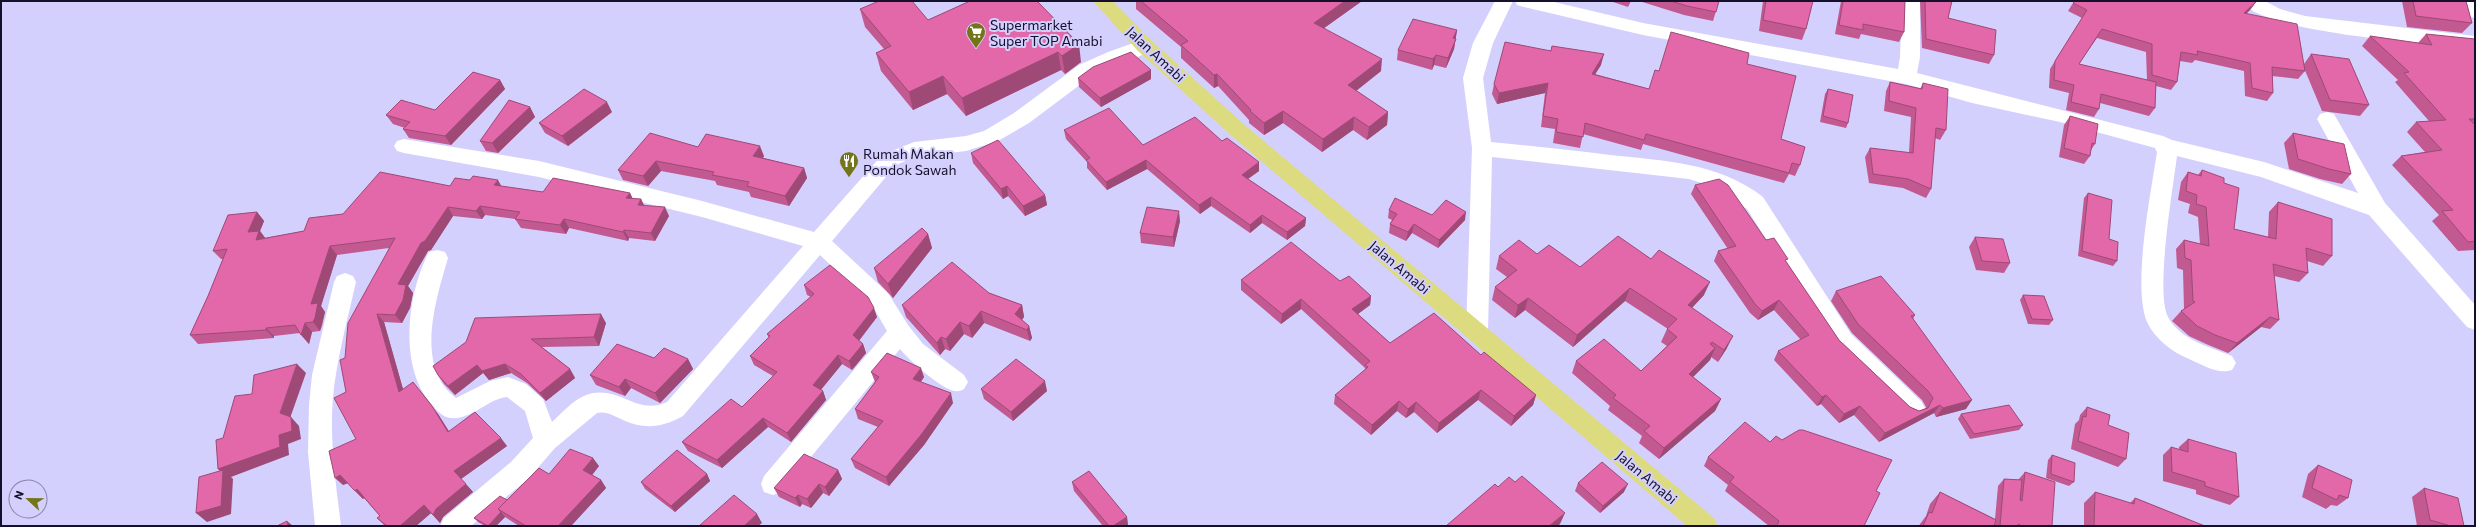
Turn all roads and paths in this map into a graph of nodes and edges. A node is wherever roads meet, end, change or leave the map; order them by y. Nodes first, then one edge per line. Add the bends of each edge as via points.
1 (1102, 1) edge
2 (1504, 1) edge
3 (1524, 1) edge
4 (1911, 1) edge
5 (2250, 1) edge
6 (2467, 1) edge
7 (2475, 12) edge
8 (2475, 42) edge
9 (1144, 46) junction
10 (1906, 77) junction
11 (2327, 119) dead end
12 (404, 146) dead end
13 (2166, 147) junction
14 (1482, 148) junction
15 (2377, 209) junction
16 (819, 242) junction
17 (437, 258) dead end
18 (346, 282) dead end
19 (2475, 321) edge
20 (900, 332) junction
21 (1477, 332) junction
22 (2224, 363) dead end
23 (956, 382) dead end
24 (1913, 408) edge
25 (546, 441) junction
26 (773, 484) dead end
27 (328, 526) edge
28 (453, 526) edge
29 (1705, 526) edge

1 - 9 main road, Jalan Amabi
2 - 14 street via 1484,43 1474,78
3 - 10 street via 1725,45
4 - 10 street via 1910,57
5 - 8 street via 2273,13 2305,22
6 - 7 street
9 - 16 street via 1103,59 992,136 970,143 929,146 900,153 889,160
9 - 21 main road, Jalan Amabi via 1240,132
10 - 13 street via 1972,96 2155,140
11 - 15 street
12 - 16 street via 539,169 702,209
13 - 15 street via 2188,150 2264,170 2334,192
13 - 22 street via 2152,275 2154,308 2158,321 2170,336 2187,348
14 - 21 street
14 - 24 street via 1689,171 1710,176 1740,190 1755,203 1842,341
15 - 19 street
16 - 20 street via 859,277 880,300
16 - 25 street via 675,409 654,419 644,418 609,402 597,401
17 - 25 street via 426,295 419,339 422,366 439,399 450,408 459,408 498,388 508,387 518,391 535,406
18 - 27 street via 324,375 321,405 320,452
20 - 23 street via 914,351
20 - 26 street
21 - 29 main road, Jalan Amabi
25 - 28 street via 520,470

